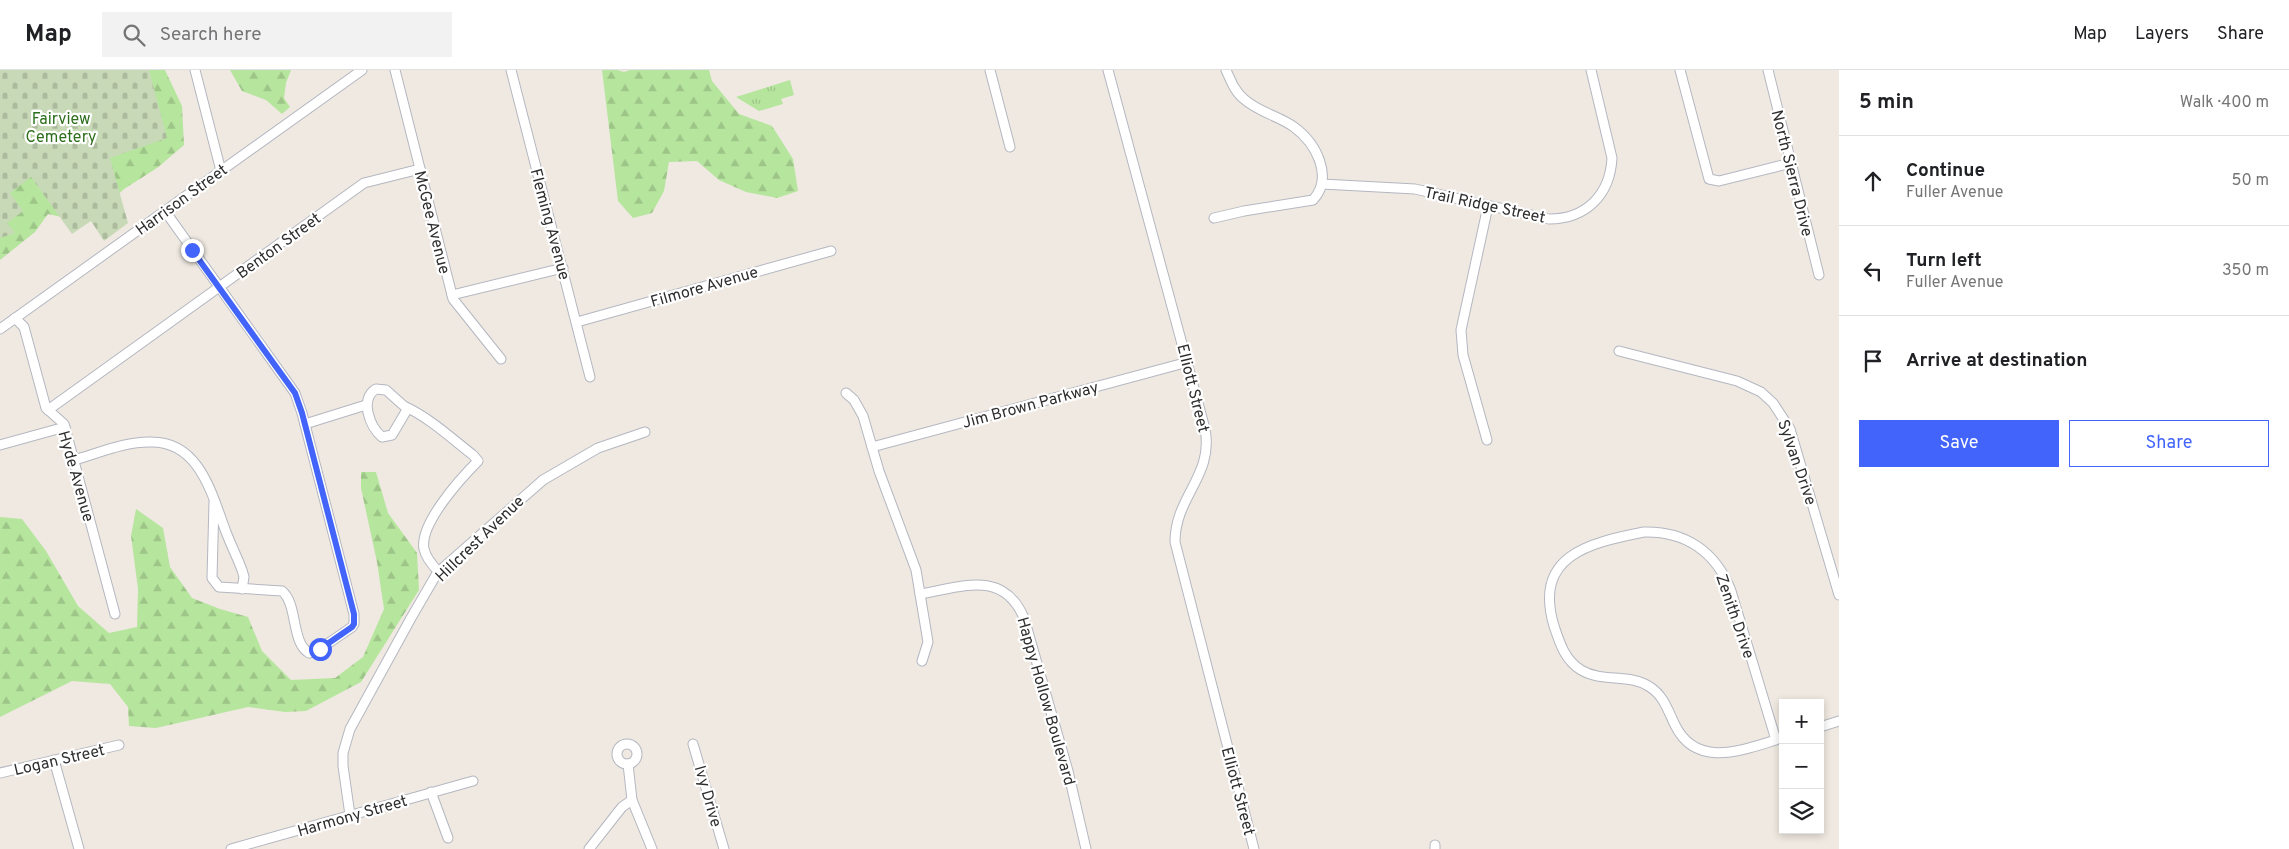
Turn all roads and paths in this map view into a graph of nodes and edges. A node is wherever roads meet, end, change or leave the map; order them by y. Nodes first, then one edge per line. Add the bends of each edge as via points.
1 (195, 70) edge
2 (362, 70) edge
3 (395, 70) edge
4 (511, 70) edge
5 (990, 70) edge
6 (1108, 70) edge
7 (1226, 70) edge
8 (1591, 70) edge
9 (1680, 70) edge
10 (1768, 70) edge
11 (1010, 147) dead end
12 (1791, 163) junction
13 (420, 168) junction
14 (221, 171) junction
15 (1322, 184) junction
16 (1488, 206) junction
17 (165, 211) junction
18 (1214, 218) dead end
19 (831, 250) dead end
20 (563, 268) junction
21 (1818, 275) dead end
22 (219, 288) junction
23 (452, 295) junction
24 (15, 318) junction
25 (576, 322) junction
26 (0, 329) edge
27 (1619, 351) dead end
28 (501, 359) dead end
29 (1188, 362) junction
30 (590, 378) dead end
31 (846, 393) dead end
32 (366, 405) junction
33 (408, 408) junction
34 (48, 410) junction
35 (305, 424) junction
36 (64, 427) junction
37 (645, 432) dead end
38 (1487, 440) dead end
39 (0, 445) edge
40 (872, 447) junction
41 (74, 460) junction
42 (214, 502) junction
43 (439, 572) junction
44 (242, 589) junction
45 (920, 594) junction
46 (1839, 595) edge
47 (115, 614) dead end
48 (922, 662) dead end
49 (1839, 721) edge
50 (1824, 726) edge
51 (1779, 739) edge
52 (693, 744) dead end
53 (119, 745) dead end
54 (54, 760) junction
55 (628, 764) dead end
56 (0, 773) edge
57 (473, 781) dead end
58 (431, 792) junction
59 (632, 800) junction
60 (350, 814) junction
61 (448, 838) dead end
62 (79, 849) edge
63 (231, 849) edge
64 (589, 849) edge
65 (652, 849) edge
66 (724, 849) edge
67 (1086, 849) edge
68 (1254, 849) edge

1 - 14 street
2 - 14 street, Harrison Street
3 - 13 street, McGee Avenue
4 - 20 street, Fleming Avenue
5 - 11 street
6 - 29 street, Elliott Street
7 - 15 street via 1245,100 1304,136 1322,167
8 - 16 street, Trail Ridge Street via 1612,158 1609,181 1598,199 1586,210 1560,219
9 - 12 street via 1709,180 1719,181
10 - 12 street, North Sierra Drive
12 - 21 street, North Sierra Drive
13 - 22 street, Benton Street via 364,183
13 - 23 street, McGee Avenue
14 - 17 street, Harrison Street
15 - 16 street, Trail Ridge Street via 1400,187
15 - 18 street via 1313,200
16 - 38 street via 1461,330 1464,355
17 - 22 street
17 - 24 street, Harrison Street
19 - 25 street, Filmore Avenue
20 - 23 street
20 - 25 street, Fleming Avenue
22 - 34 street, Benton Street
22 - 35 street via 295,393
23 - 28 street, McGee Avenue
24 - 26 street, Harrison Street
24 - 34 street, Hyde Avenue via 24,327
25 - 30 street, Fleming Avenue
27 - 46 street, Sylvan Drive via 1737,380 1761,392 1773,403 1790,429
29 - 40 street, Jim Brown Parkway
29 - 68 street, Elliott Street via 1205,428 1207,450 1202,470 1179,512 1175,542
31 - 40 street via 864,416
32 - 33 street via 368,396 380,389 386,390
32 - 33 street via 382,437 392,435
32 - 35 street
33 - 43 street via 422,414 478,461 449,494 426,533 425,553
34 - 36 street, Hyde Avenue
35 - 44 street via 354,624 320,649 309,653 301,646 286,594 278,589
36 - 39 street
36 - 41 street, Hyde Avenue
37 - 43 street, Hillcrest Avenue via 598,448 543,480
40 - 45 street via 913,562
41 - 42 street via 133,443 165,444 193,459
41 - 47 street, Hyde Avenue
42 - 44 street via 242,570
42 - 44 street via 212,578 219,587
43 - 60 street, Hillcrest Avenue via 350,729 343,766
45 - 48 street via 928,642
45 - 67 street, Happy Hollow Boulevard via 984,585 1000,589 1015,600 1024,618 1068,771
49 - 50 street
51 - 51 street, Zenith Drive via 1731,591 1720,568 1702,548 1678,536 1644,532 1581,550 1571,555 1558,569 1550,585 1549,606 1560,645 1574,665 1596,677 1634,680 1650,687 1664,702 1682,737 1706,752 1738,752
52 - 66 street, Ivy Drive
53 - 54 street, Logan Street
54 - 56 street, Logan Street
54 - 62 street
55 - 59 street
57 - 58 street, Harmony Street
58 - 60 street, Harmony Street
58 - 61 street
59 - 64 street via 622,807
59 - 65 street
60 - 63 street, Harmony Street

